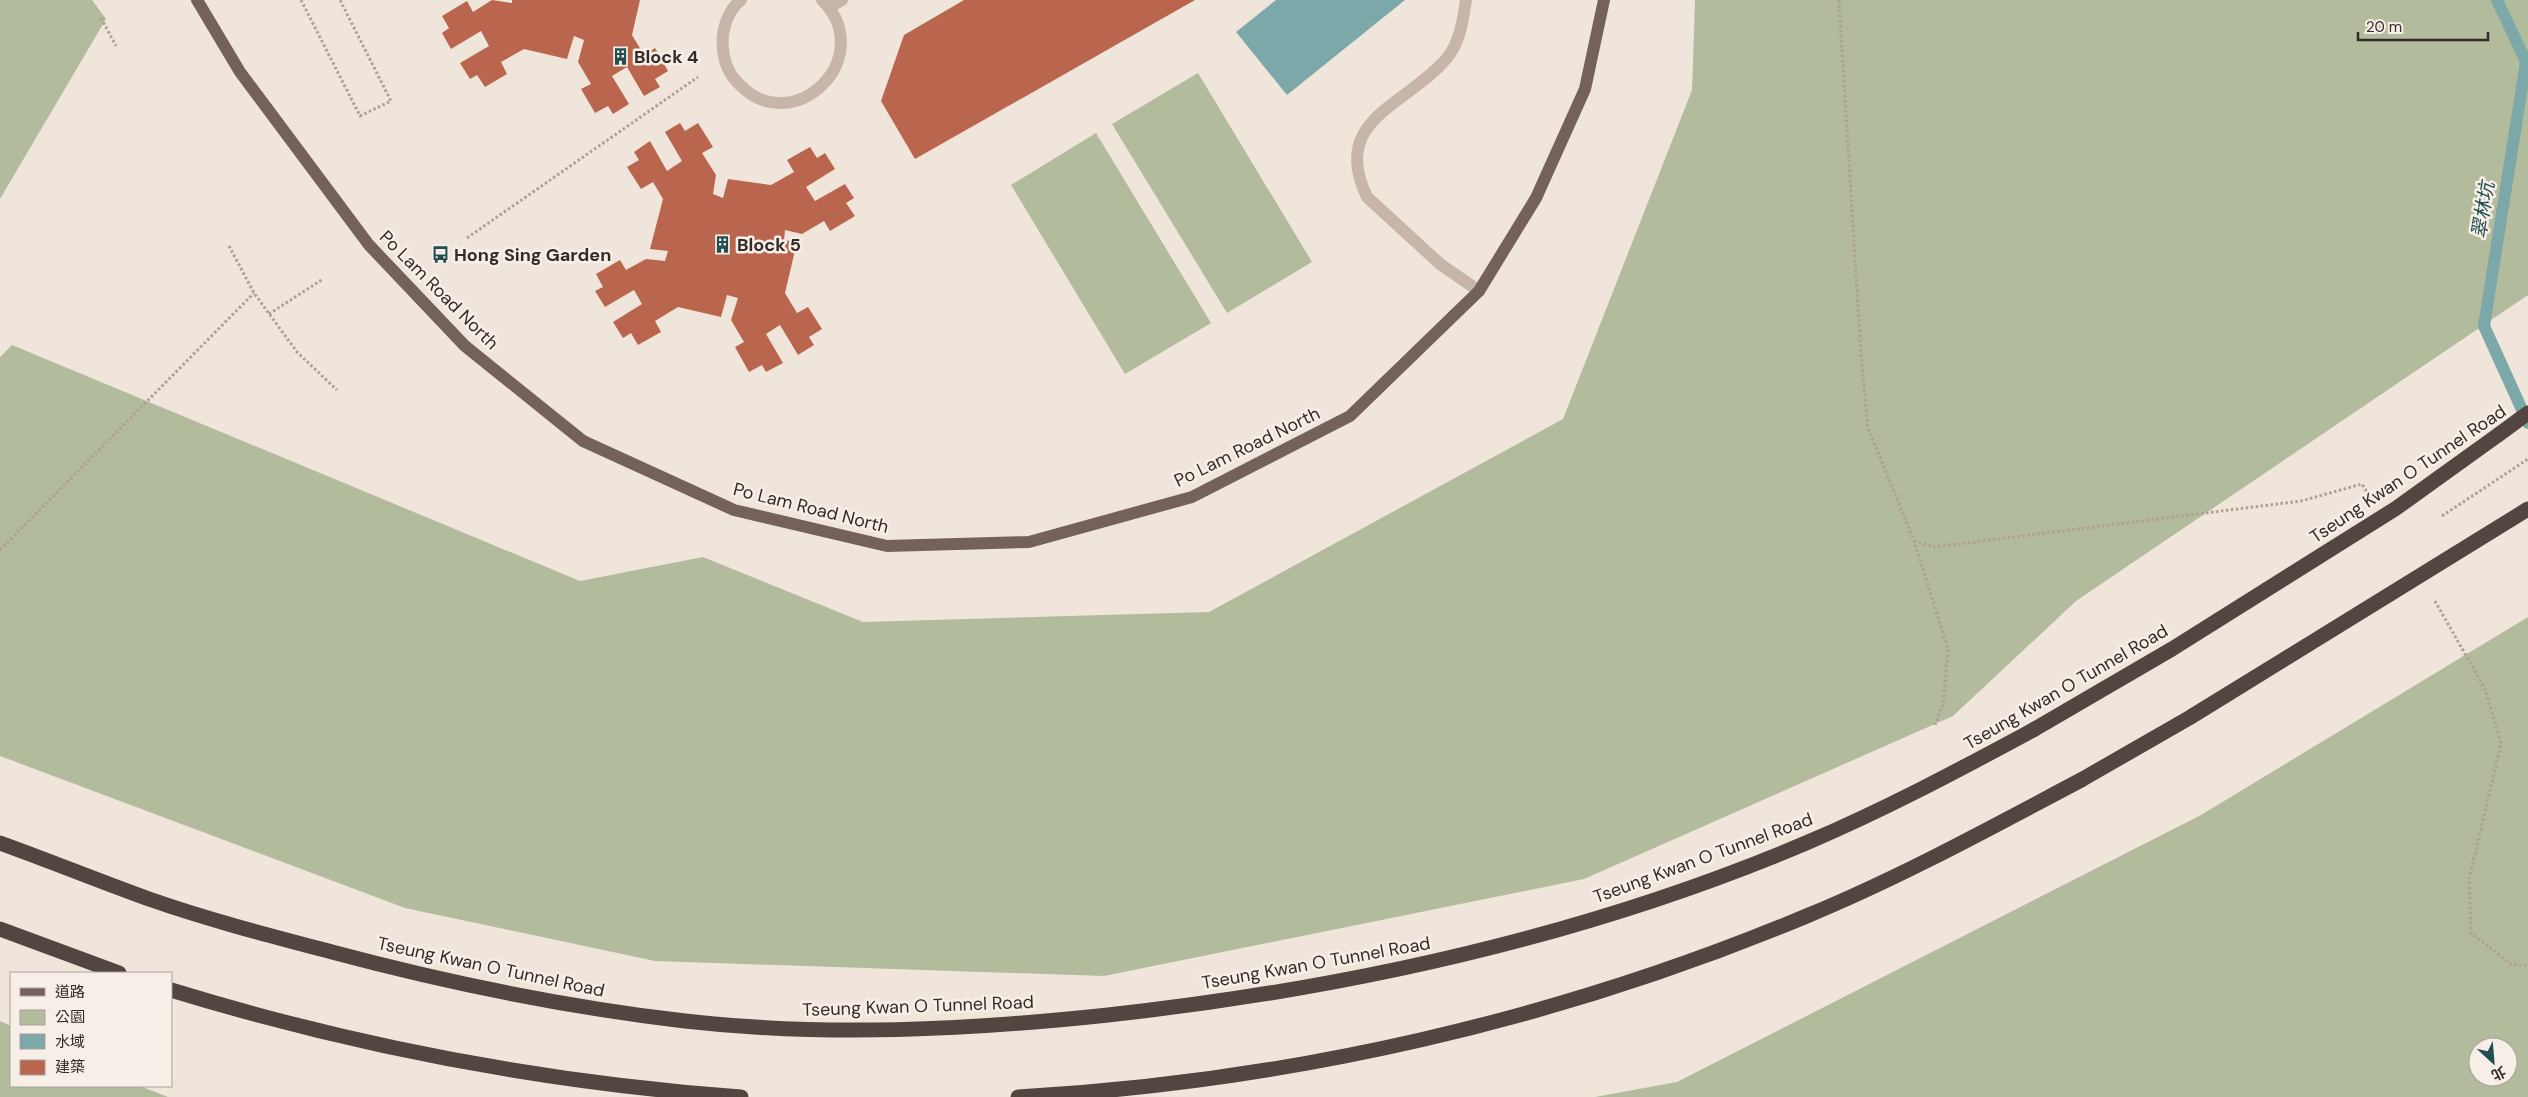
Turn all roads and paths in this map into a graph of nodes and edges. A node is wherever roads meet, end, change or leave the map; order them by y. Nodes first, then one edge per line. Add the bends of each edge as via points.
1 (197, 0) edge
2 (301, 0) edge
3 (340, 0) edge
4 (741, 0) edge
5 (842, 0) edge
6 (1466, 0) edge
7 (1604, 0) edge
8 (1838, 0) edge
9 (825, 4) edge
10 (101, 18) dead end
11 (116, 46) dead end
12 (724, 59) junction
13 (467, 238) dead end
14 (229, 246) dead end
15 (323, 279) dead end
16 (1479, 291) junction
17 (254, 294) junction
18 (269, 314) junction
19 (337, 390) dead end
20 (2528, 414) edge
21 (2528, 459) edge
22 (2362, 484) dead end
23 (2528, 508) edge
24 (2440, 518) dead end
25 (1914, 541) junction
26 (0, 550) edge
27 (2454, 630) dead end
28 (1935, 725) dead end
29 (0, 843) edge
30 (0, 929) edge
31 (2528, 966) edge
32 (116, 972) edge
33 (172, 990) edge
34 (741, 1097) edge
35 (1018, 1097) edge

1 - 16 main road, Po Lam Road North via 240,72 369,245 465,346 583,441 734,510 887,546 1029,542 1192,497 1350,416
2 - 3 path via 360,116 391,101
4 - 12 lane via 727,19 722,39
5 - 9 lane
6 - 16 lane via 1456,45 1447,58 1368,126 1359,141 1356,157 1360,183 1367,197 1440,264
7 - 16 main road, Po Lam Road North via 1585,89 1536,198
8 - 25 path via 1868,428
9 - 12 lane via 838,24 841,43 838,62 830,79 816,92 799,100 780,103 761,99 732,77
10 - 11 path
12 - 13 path
14 - 17 path
15 - 18 path
17 - 18 path
17 - 26 path
18 - 19 path via 297,352
20 - 29 highway, Tseung Kwan O Tunnel Road, bridge via 2396,509 2172,648 1948,776 1805,844 1624,909 1494,947 1385,973 1277,993 1144,1011 959,1027 877,1030 771,1028 689,1021 527,998 398,969 153,900
21 - 24 path
22 - 25 path via 2301,501 1935,547
23 - 35 highway, bridge via 2189,718 2081,780 1811,915 1717,952 1568,1002 1408,1043 1271,1069 1102,1091
25 - 28 path via 1948,649 1943,705
27 - 31 path via 2485,689 2501,744 2469,879 2471,933 2511,964
30 - 32 highway
33 - 34 highway via 310,1029 486,1066 594,1083

